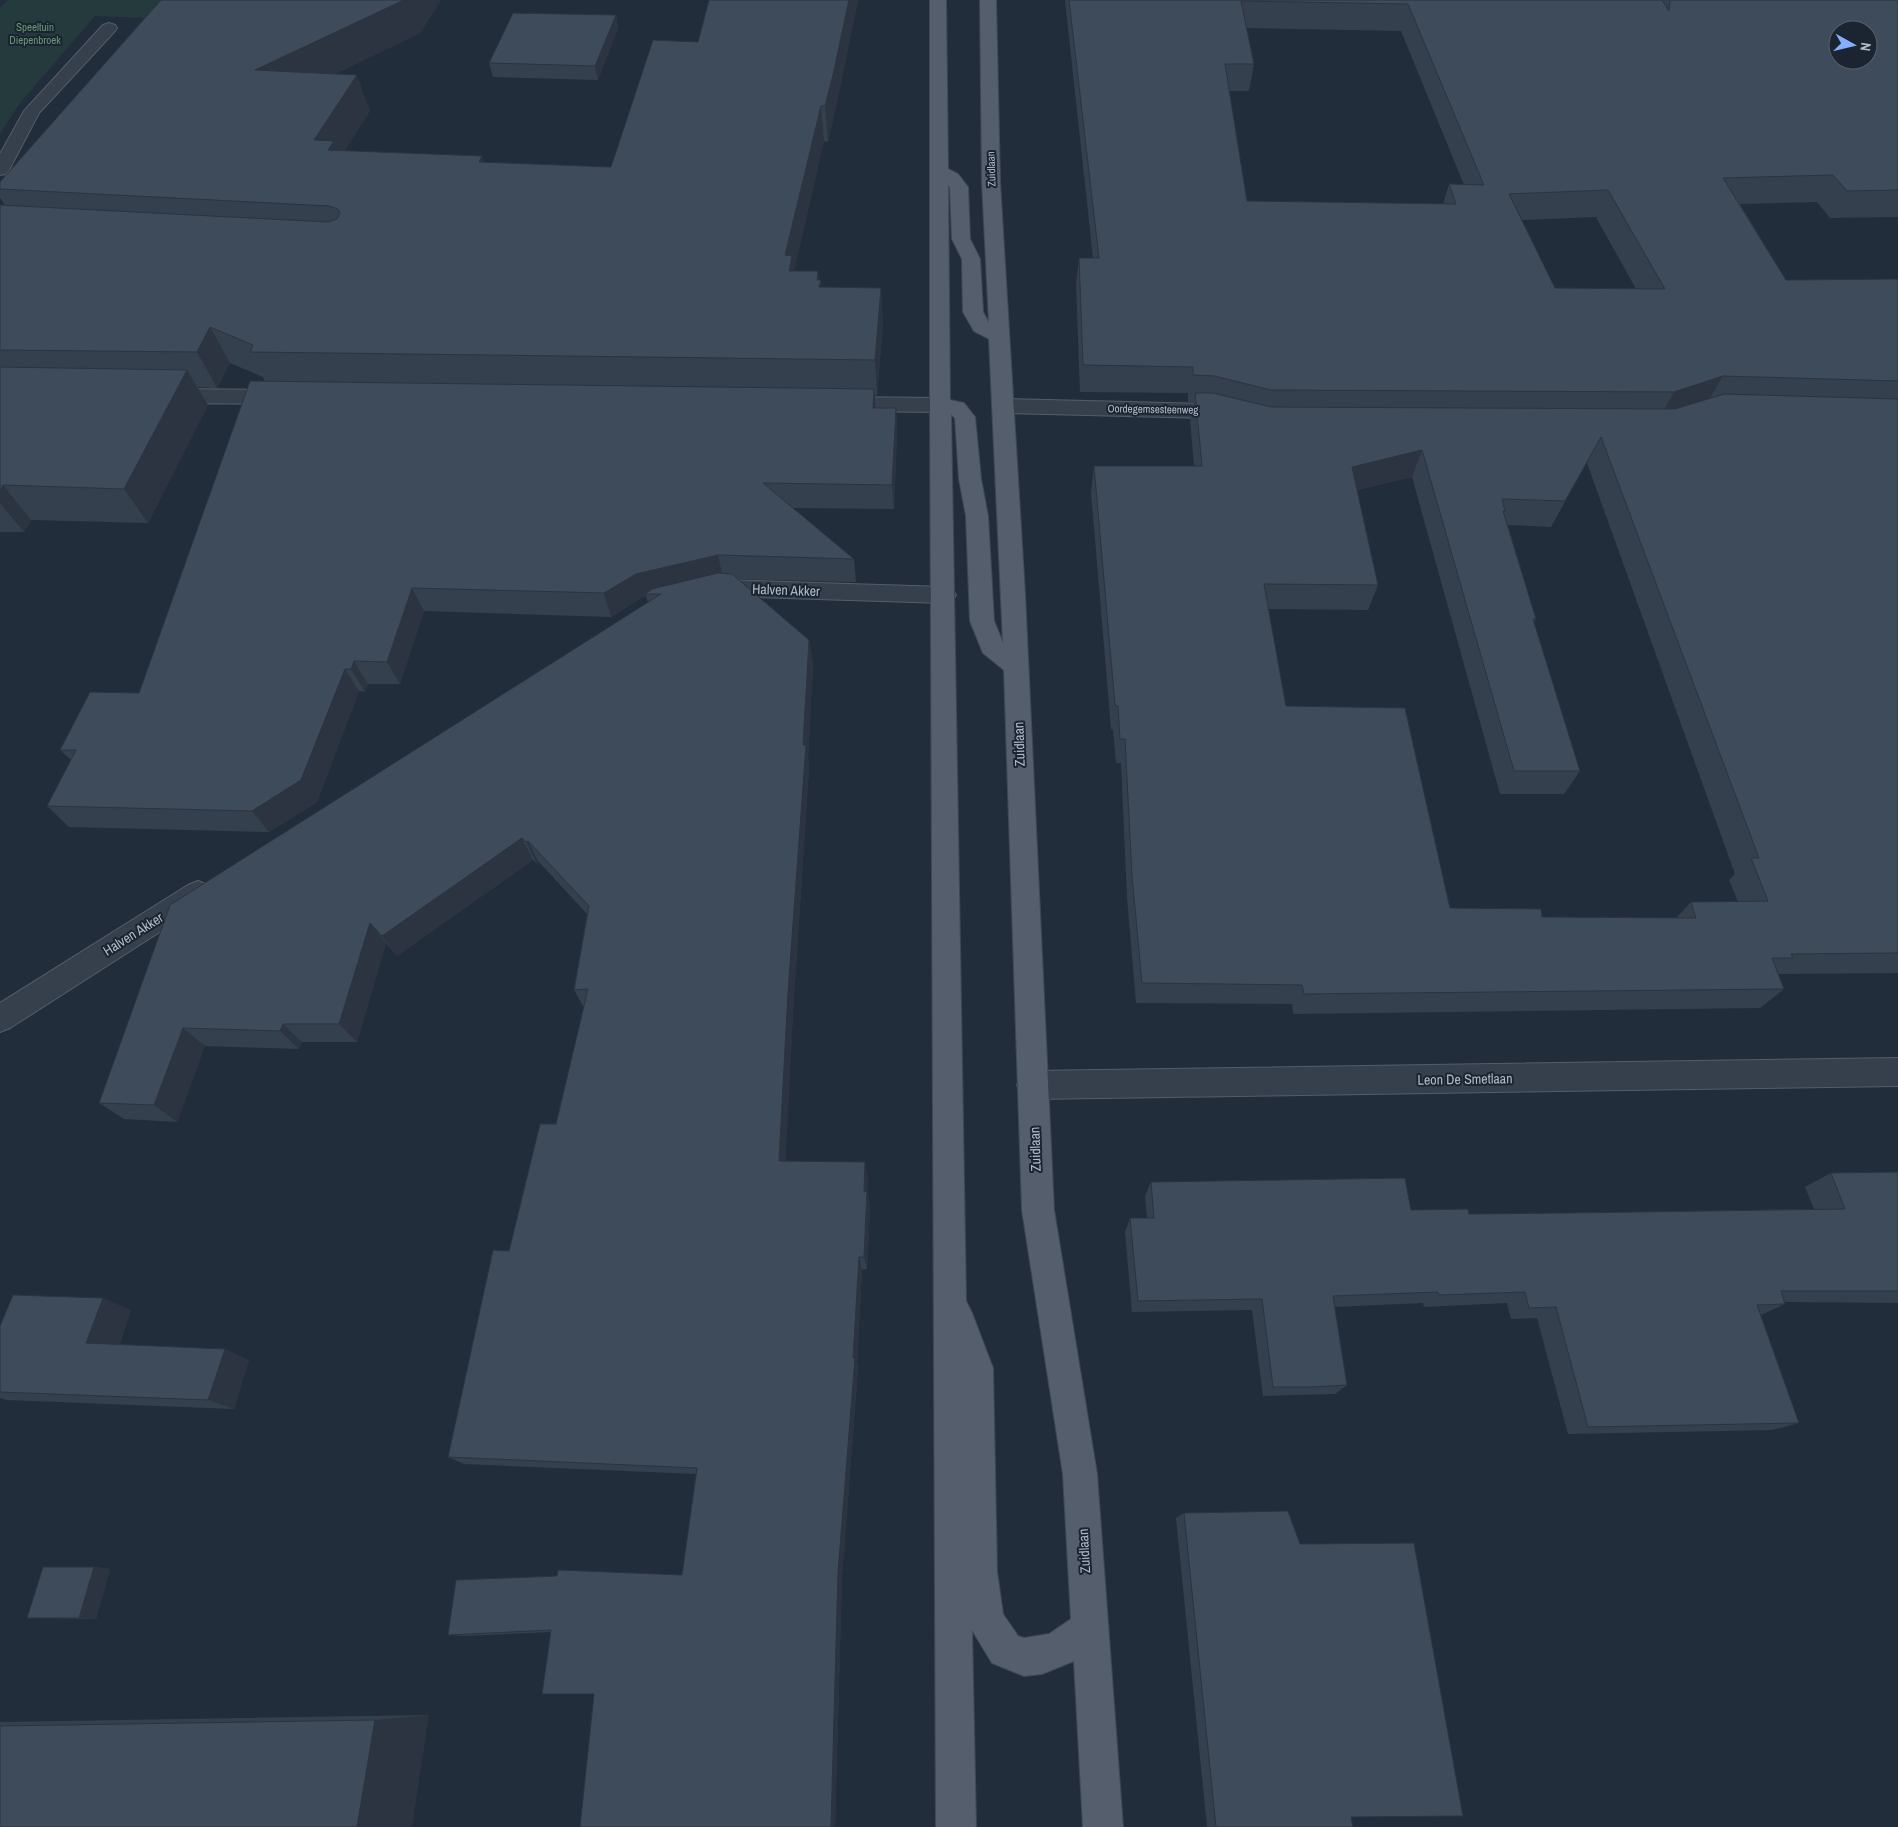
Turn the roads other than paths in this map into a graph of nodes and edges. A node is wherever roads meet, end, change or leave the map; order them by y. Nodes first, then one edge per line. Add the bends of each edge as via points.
1 (938, 0) edge
2 (988, 0) edge
3 (109, 28) dead end
4 (0, 170) edge
5 (940, 172) junction
6 (1000, 337) junction
7 (149, 396) edge
8 (298, 398) edge
9 (816, 404) edge
10 (940, 405) junction
11 (1004, 406) junction
12 (1246, 420) edge
13 (944, 595) junction
14 (687, 597) edge
15 (1016, 666) junction
16 (217, 881) edge
17 (0, 1019) edge
18 (1898, 1072) edge
19 (1032, 1085) junction
20 (948, 1290) junction
21 (1089, 1629) junction
22 (956, 1827) edge
23 (1103, 1827) edge

1 - 5 main road
2 - 6 main road, Zuidlaan via 990,182
3 - 4 street via 32,112
5 - 6 main road via 952,178 959,187 961,238 970,260 973,312 981,327
5 - 10 main road
6 - 11 main road, Zuidlaan
7 - 8 street
9 - 10 street
10 - 13 main road
10 - 15 main road via 957,408 965,417 977,516 982,621 991,647
11 - 12 street, Oordegemsesteenweg via 1208,411
11 - 15 main road, Zuidlaan
13 - 14 street, Halven Akker via 723,588
13 - 20 main road
15 - 19 main road, Zuidlaan
16 - 17 street, Halven Akker
18 - 19 street, Leon De Smetlaan
19 - 21 main road, Zuidlaan via 1038,1210 1080,1474
20 - 21 main road via 976,1368 979,1572 986,1620 1005,1650 1024,1657 1059,1649
20 - 22 main road
21 - 23 main road, Zuidlaan

